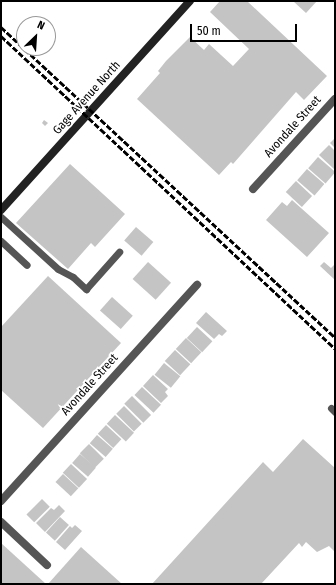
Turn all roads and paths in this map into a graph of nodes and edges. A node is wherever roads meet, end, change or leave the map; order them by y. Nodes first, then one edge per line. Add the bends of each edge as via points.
1 (190, 1) edge
2 (335, 99) edge
3 (253, 190) dead end
4 (1, 210) edge
5 (1, 217) edge
6 (1, 241) edge
7 (119, 252) dead end
8 (27, 265) dead end
9 (197, 285) dead end
10 (1, 500) edge
11 (1, 522) edge
12 (47, 565) dead end

1 - 4 main road, Gage Avenue North
2 - 3 street, Avondale Street
5 - 7 lane via 58,269 73,277 86,289
6 - 8 lane
9 - 10 street, Avondale Street
11 - 12 street

